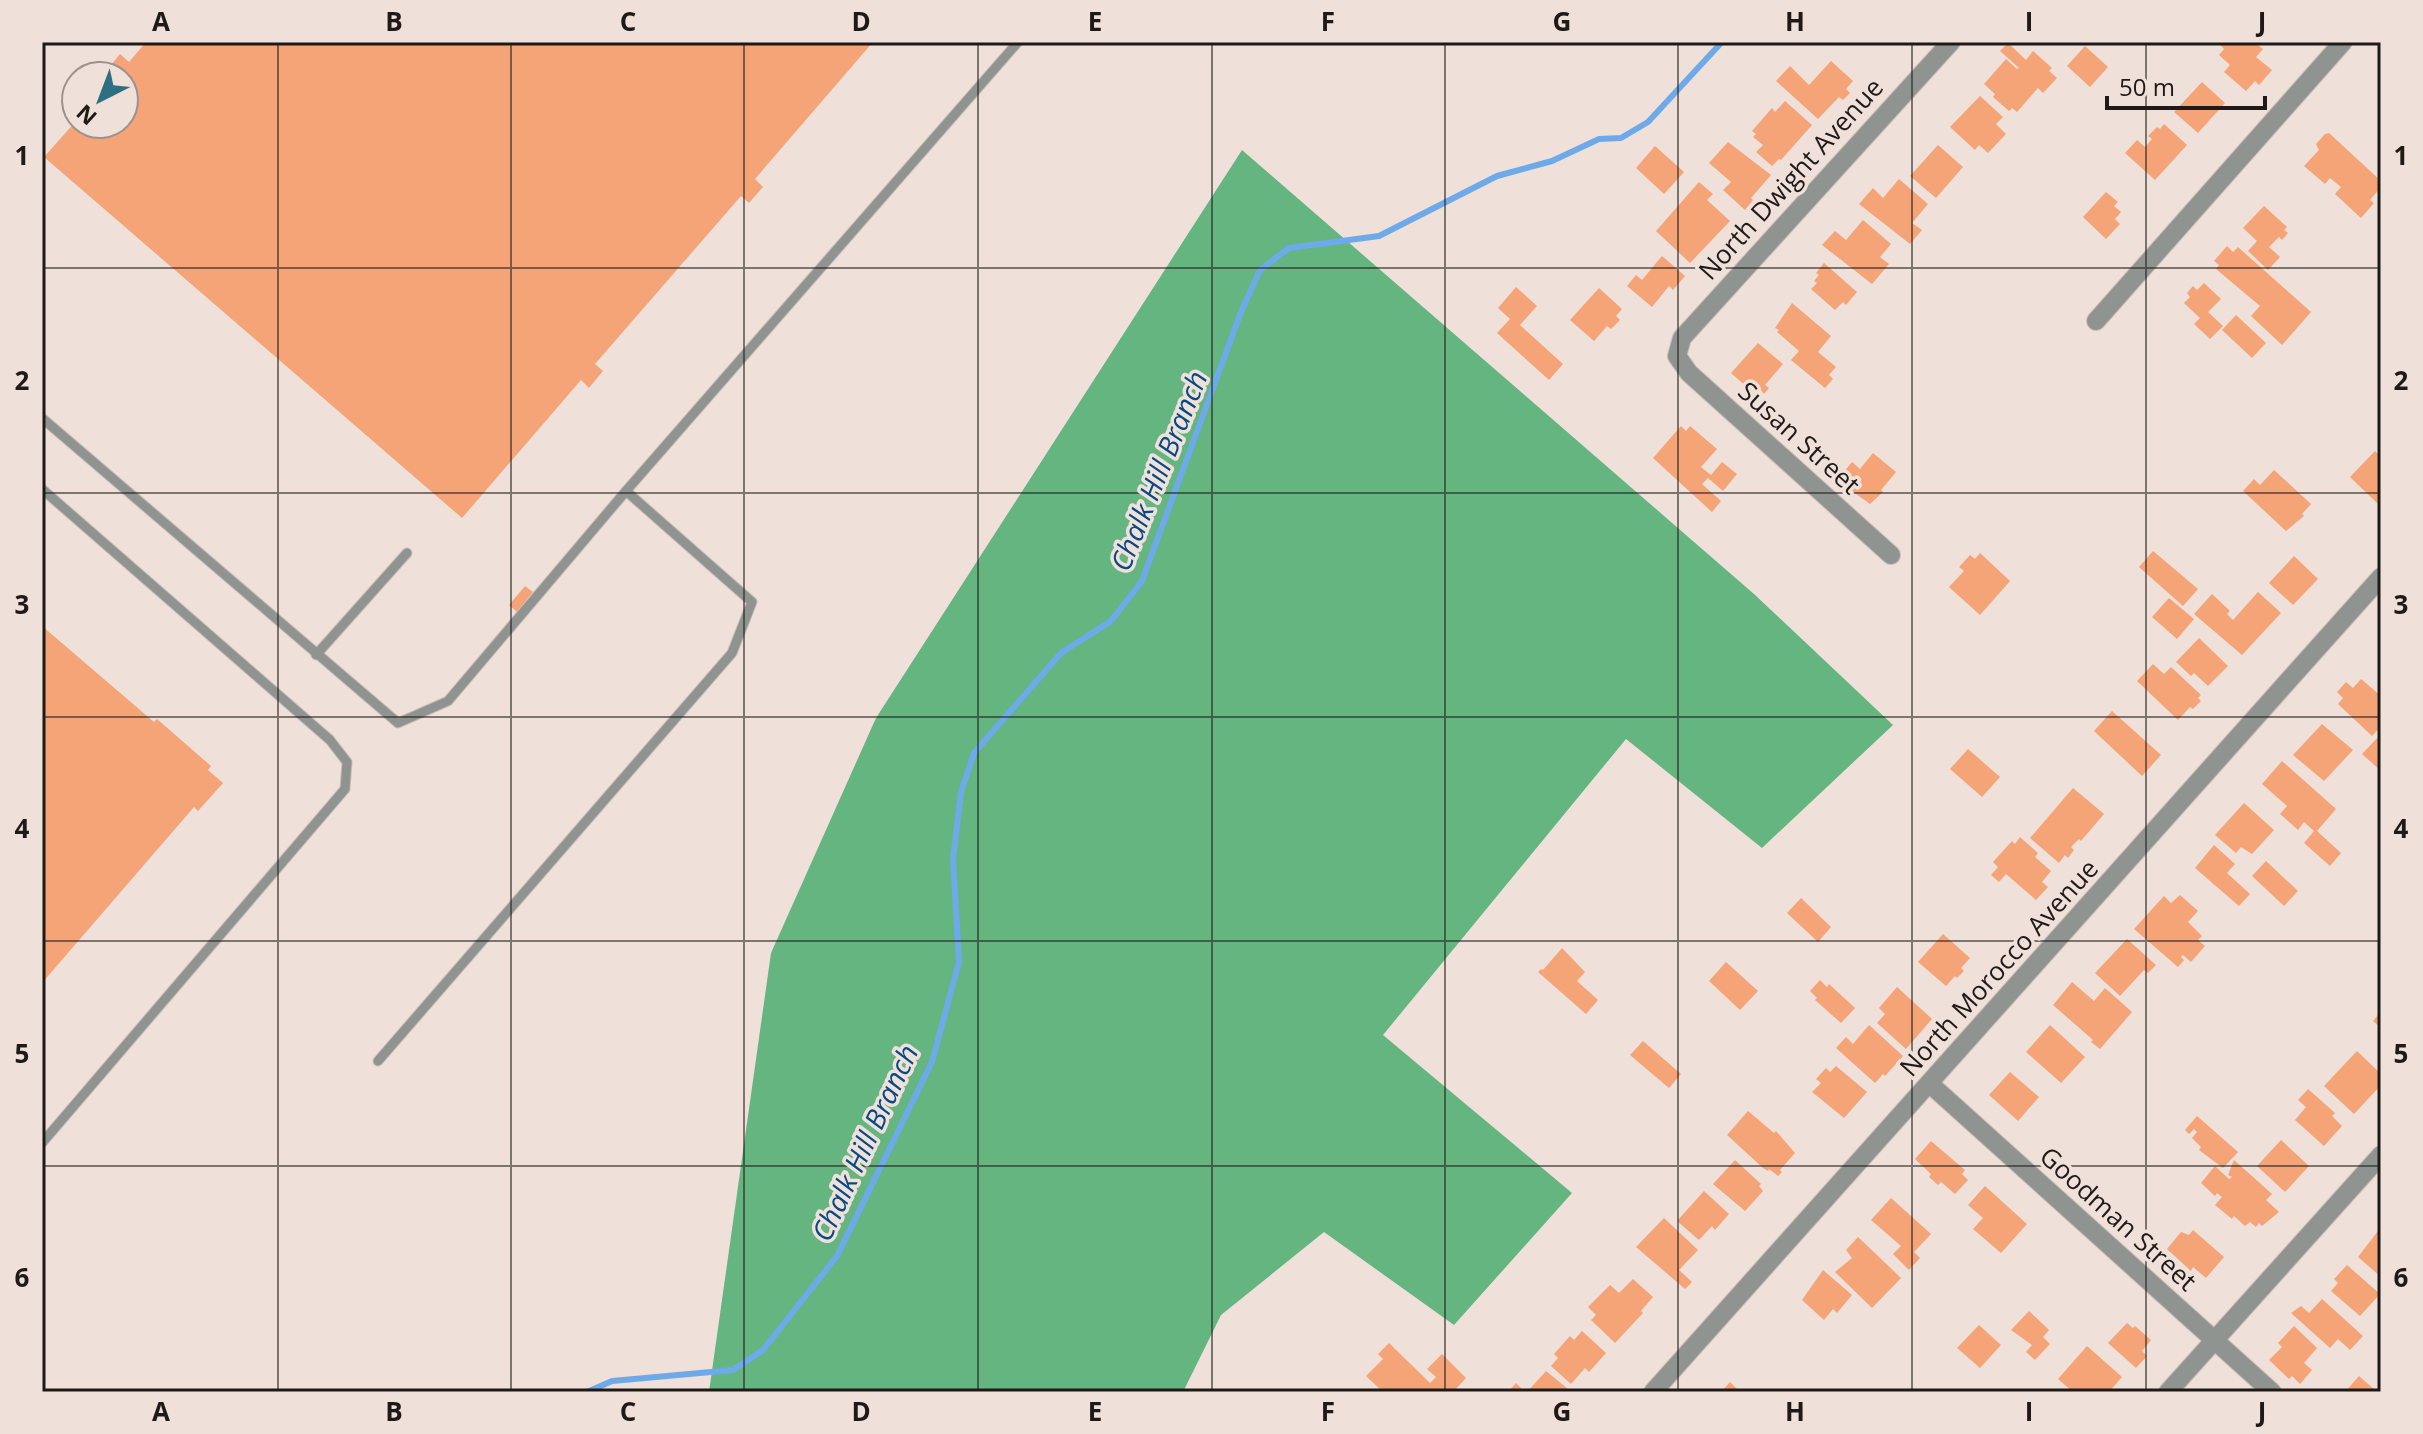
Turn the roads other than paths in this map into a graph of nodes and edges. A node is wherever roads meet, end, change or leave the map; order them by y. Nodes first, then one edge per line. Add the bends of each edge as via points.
1 (1018, 42) edge
2 (1951, 42) edge
3 (2343, 42) edge
4 (2096, 321) dead end
5 (1677, 356) joint
6 (42, 418) edge
7 (42, 489) edge
8 (626, 491) junction
9 (407, 553) dead end
10 (1891, 555) dead end
11 (2381, 577) edge
12 (316, 655) junction
13 (378, 1061) dead end
14 (1930, 1084) junction
15 (42, 1143) edge
16 (2381, 1155) edge
17 (2215, 1340) junction
18 (1653, 1392) edge
19 (2168, 1392) edge
20 (2272, 1392) edge

1 - 8 lane
2 - 5 street, North Dwight Avenue via 1682,338
3 - 4 street
5 - 10 street, Susan Street via 1689,373
6 - 12 lane
7 - 15 lane via 330,740 347,762 345,789
8 - 12 lane via 448,701 398,723
8 - 13 lane via 752,602 732,653
9 - 12 lane
11 - 14 street, North Morocco Avenue
14 - 17 street, Goodman Street
14 - 18 street, North Morocco Avenue
16 - 17 street
17 - 19 street
17 - 20 street, Goodman Street

